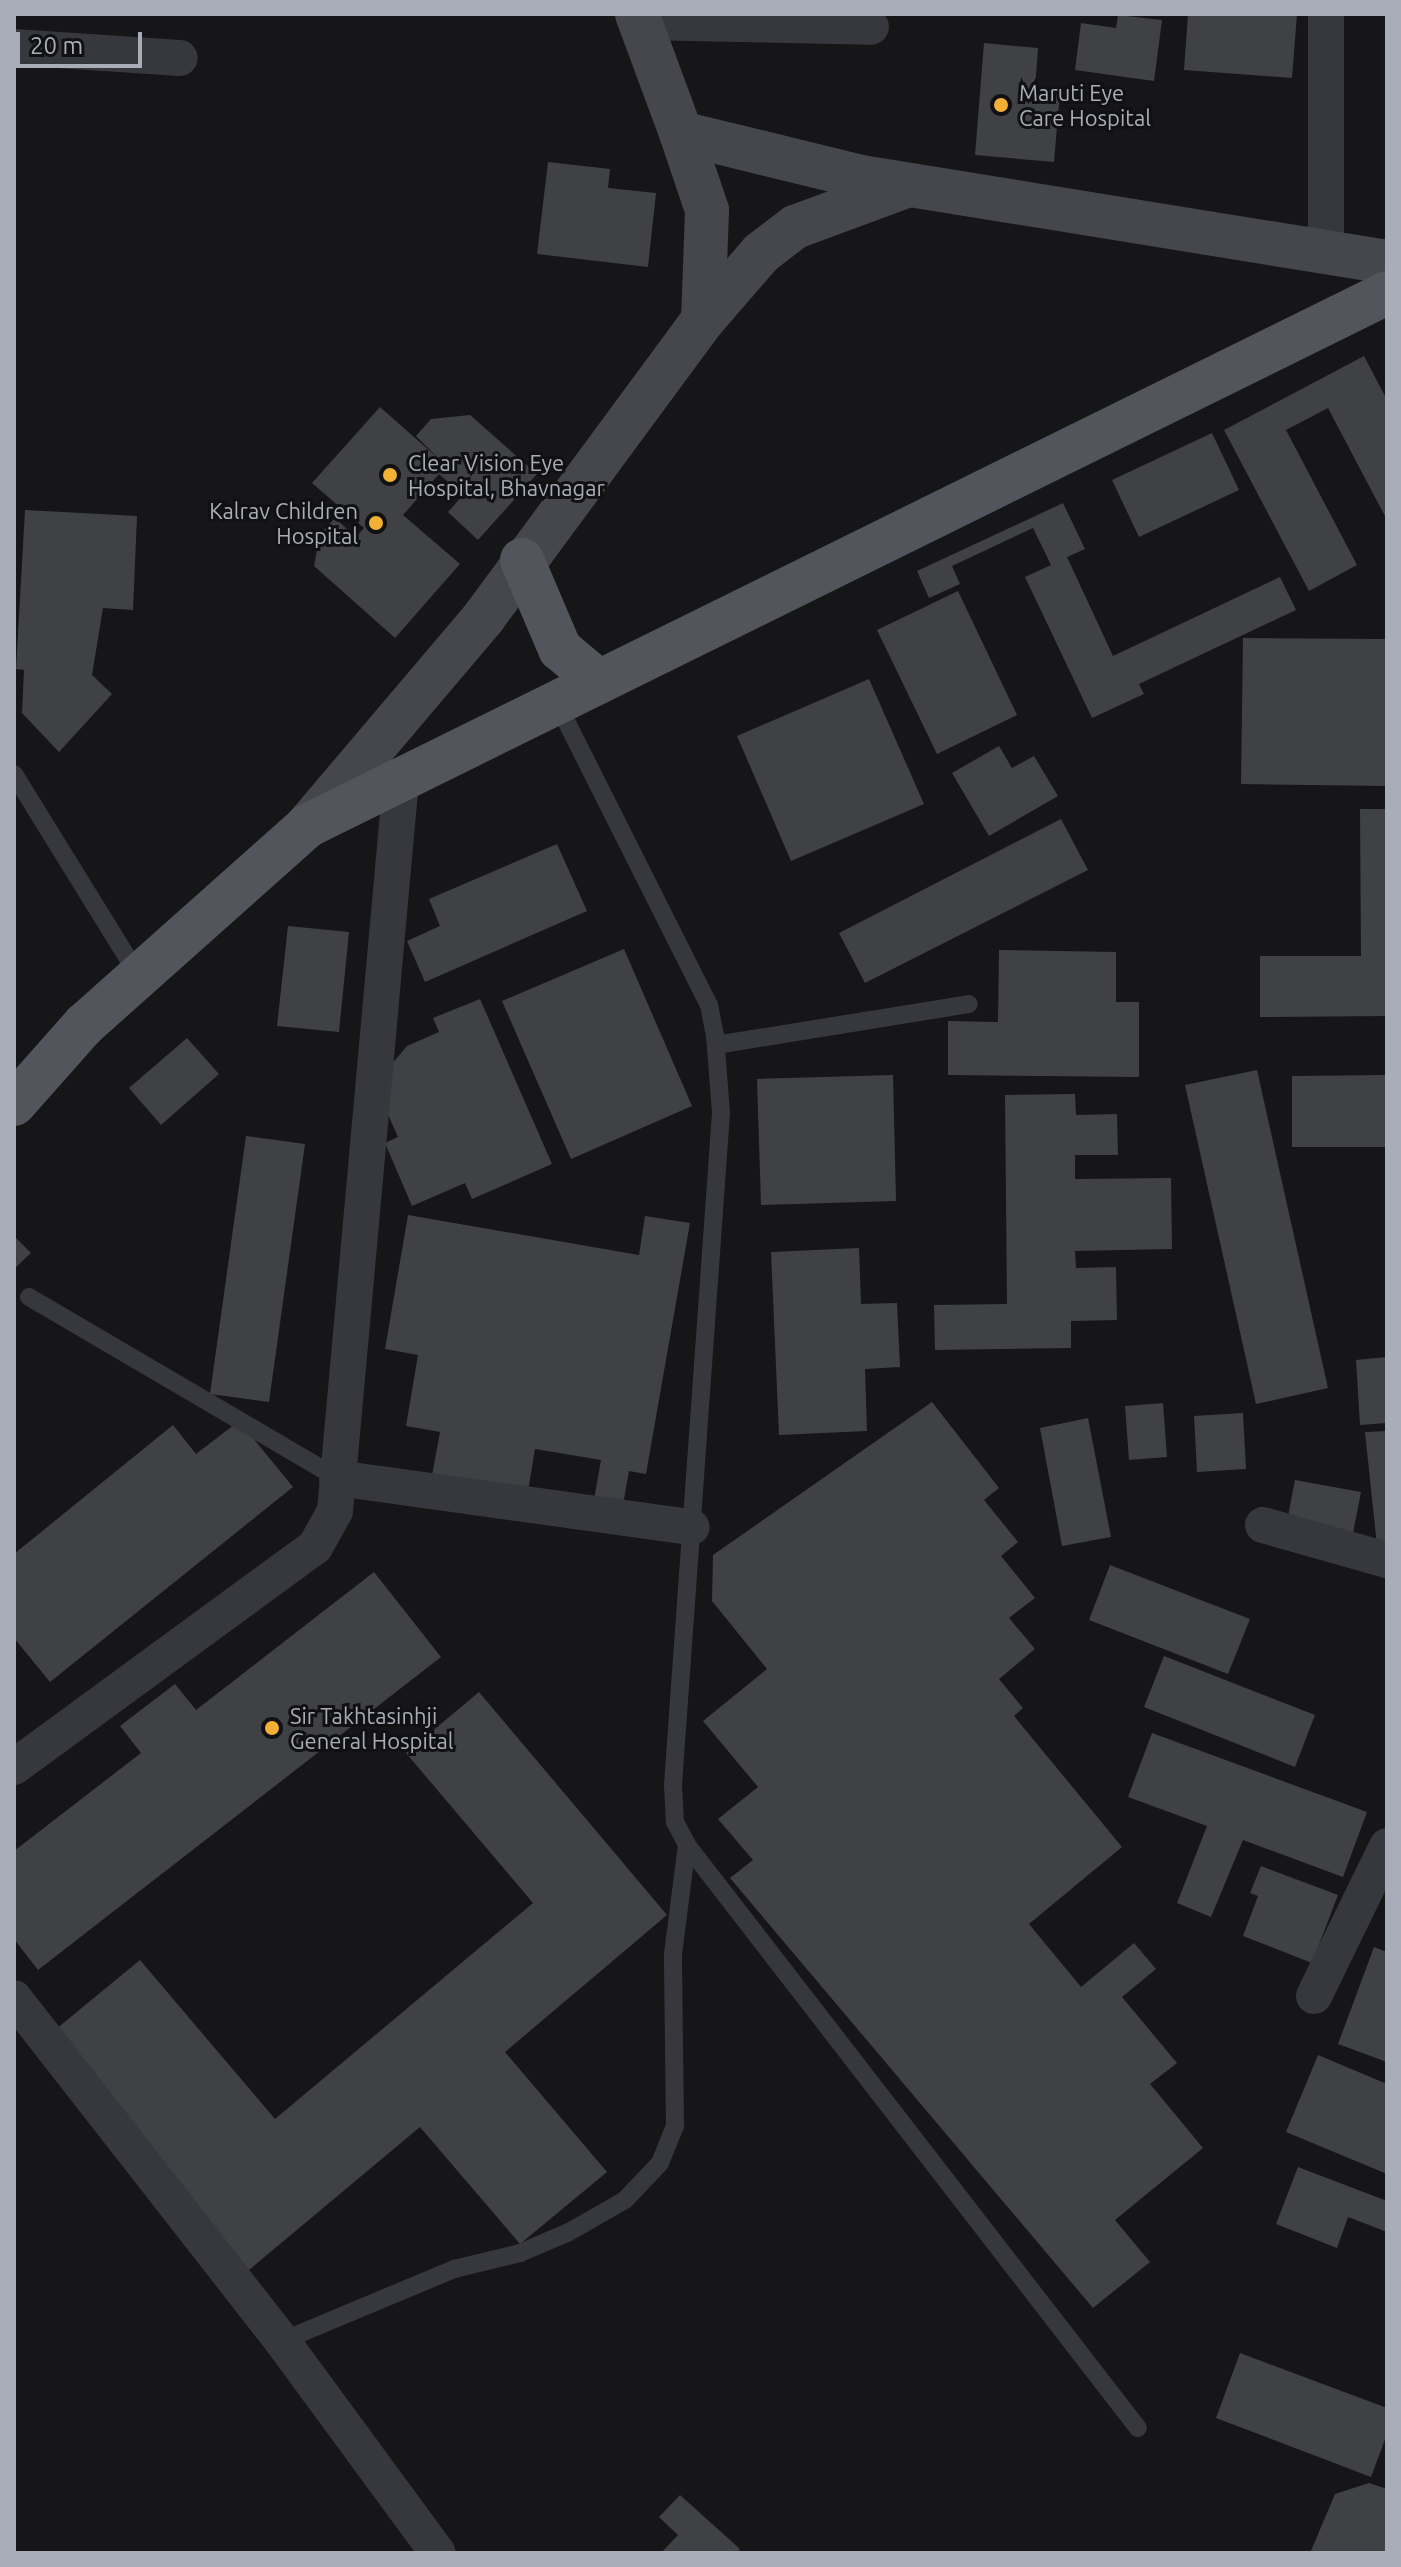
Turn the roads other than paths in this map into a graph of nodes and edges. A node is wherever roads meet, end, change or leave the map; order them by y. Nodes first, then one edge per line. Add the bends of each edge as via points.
1 (1326, 14) edge
2 (639, 18) edge
3 (871, 27) dead end
4 (14, 47) edge
5 (180, 58) dead end
6 (681, 133) junction
7 (909, 185) junction
8 (1326, 255) junction
9 (1387, 262) edge
10 (1387, 293) edge
11 (703, 320) junction
12 (522, 560) junction
13 (599, 682) junction
14 (557, 703) junction
15 (14, 774) edge
16 (401, 780) junction
17 (307, 826) junction
18 (139, 976) junction
19 (969, 1004) dead end
20 (716, 1045) junction
21 (14, 1104) edge
22 (29, 1297) dead end
23 (337, 1478) junction
24 (1263, 1525) dead end
25 (692, 1527) junction
26 (1387, 1560) edge
27 (14, 1767) edge
28 (687, 1845) junction
29 (1387, 1846) edge
30 (1314, 1996) dead end
31 (14, 1998) edge
32 (282, 2341) junction
33 (1138, 2428) dead end
34 (438, 2553) edge

1 - 8 street
2 - 3 street
2 - 6 main road
4 - 5 street
6 - 7 main road
6 - 11 main road via 707,210
7 - 8 main road
7 - 11 main road via 795,227 761,253
8 - 9 main road
10 - 13 main road
11 - 12 main road
12 - 13 main road via 560,649
12 - 17 main road via 484,617
13 - 14 main road
14 - 16 main road
14 - 20 lane via 709,1005
15 - 18 lane
16 - 17 main road
16 - 23 street
17 - 18 main road
18 - 21 main road via 84,1025
19 - 20 lane
20 - 25 lane via 721,1113
22 - 23 lane
23 - 25 street
23 - 27 street via 335,1511 315,1547
24 - 26 street
25 - 28 lane via 673,1785 675,1822
28 - 32 lane via 673,1954 675,2126 660,2163 625,2200 569,2232 520,2253 454,2269
28 - 33 lane
29 - 30 street
31 - 32 street
32 - 34 street

